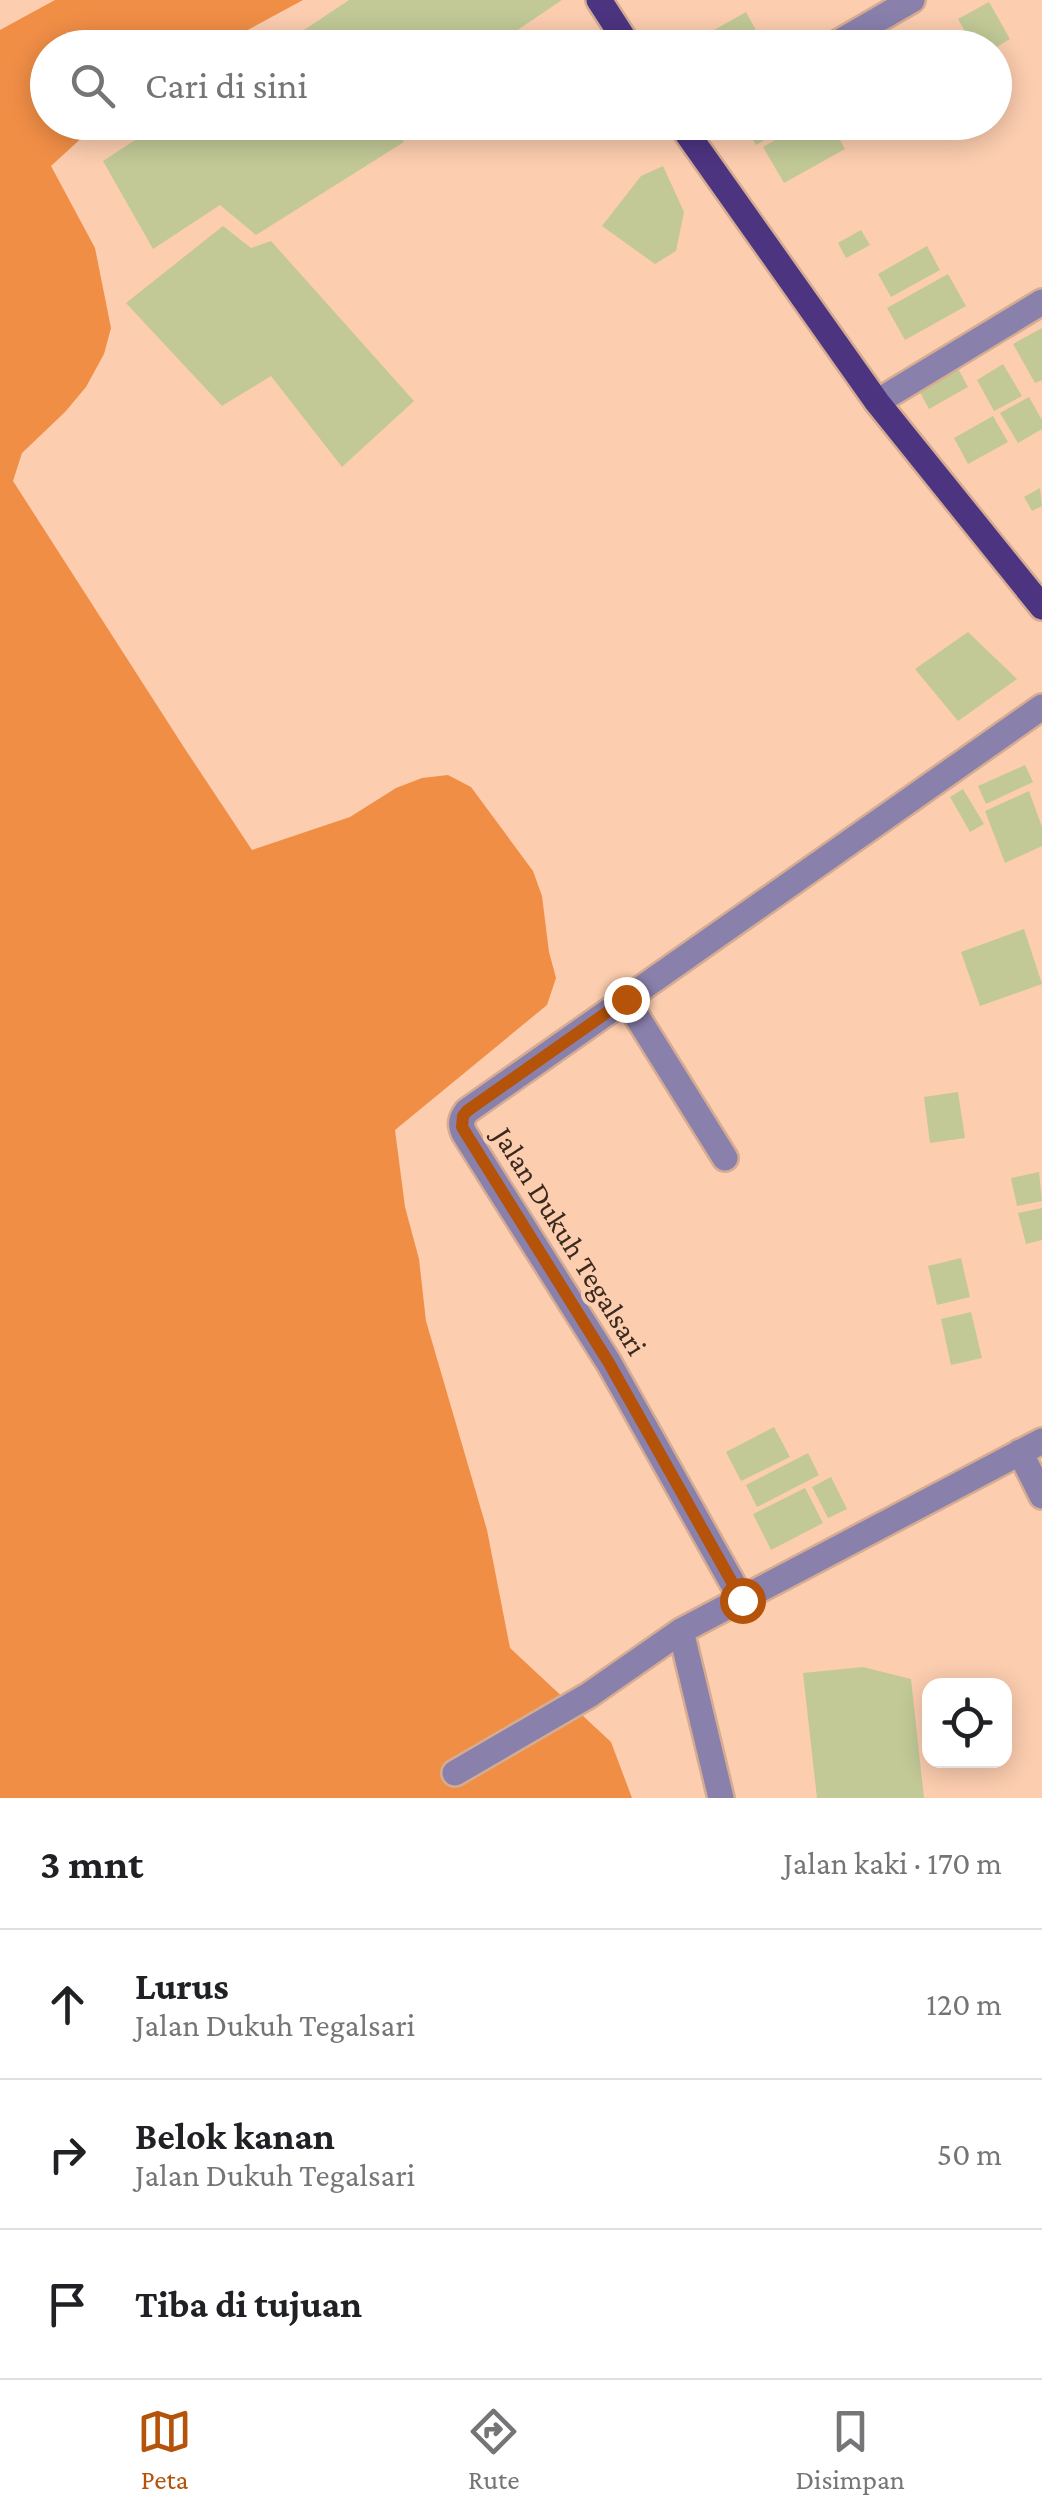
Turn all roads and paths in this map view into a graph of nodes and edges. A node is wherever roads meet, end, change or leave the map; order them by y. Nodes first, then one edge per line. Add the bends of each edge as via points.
1 (598, 0) edge
2 (912, 0) edge
3 (618, 30) edge
4 (860, 30) edge
5 (698, 140) edge
6 (1042, 302) edge
7 (877, 402) junction
8 (1042, 607) edge
9 (1042, 706) edge
10 (626, 999) junction
11 (725, 1158) dead end
12 (1031, 1447) edge
13 (1042, 1496) edge
14 (742, 1600) junction
15 (681, 1631) junction
16 (454, 1773) dead end
17 (721, 1798) edge

1 - 3 main road
2 - 4 street
5 - 7 main road
6 - 7 street
7 - 8 main road
9 - 10 street, Jalan Dukuh Tegalsari
10 - 11 street
10 - 14 street, Jalan Dukuh Tegalsari via 467,1111 462,1127 609,1363
12 - 13 street
12 - 14 street
14 - 15 street
15 - 16 street via 589,1695
15 - 17 street

